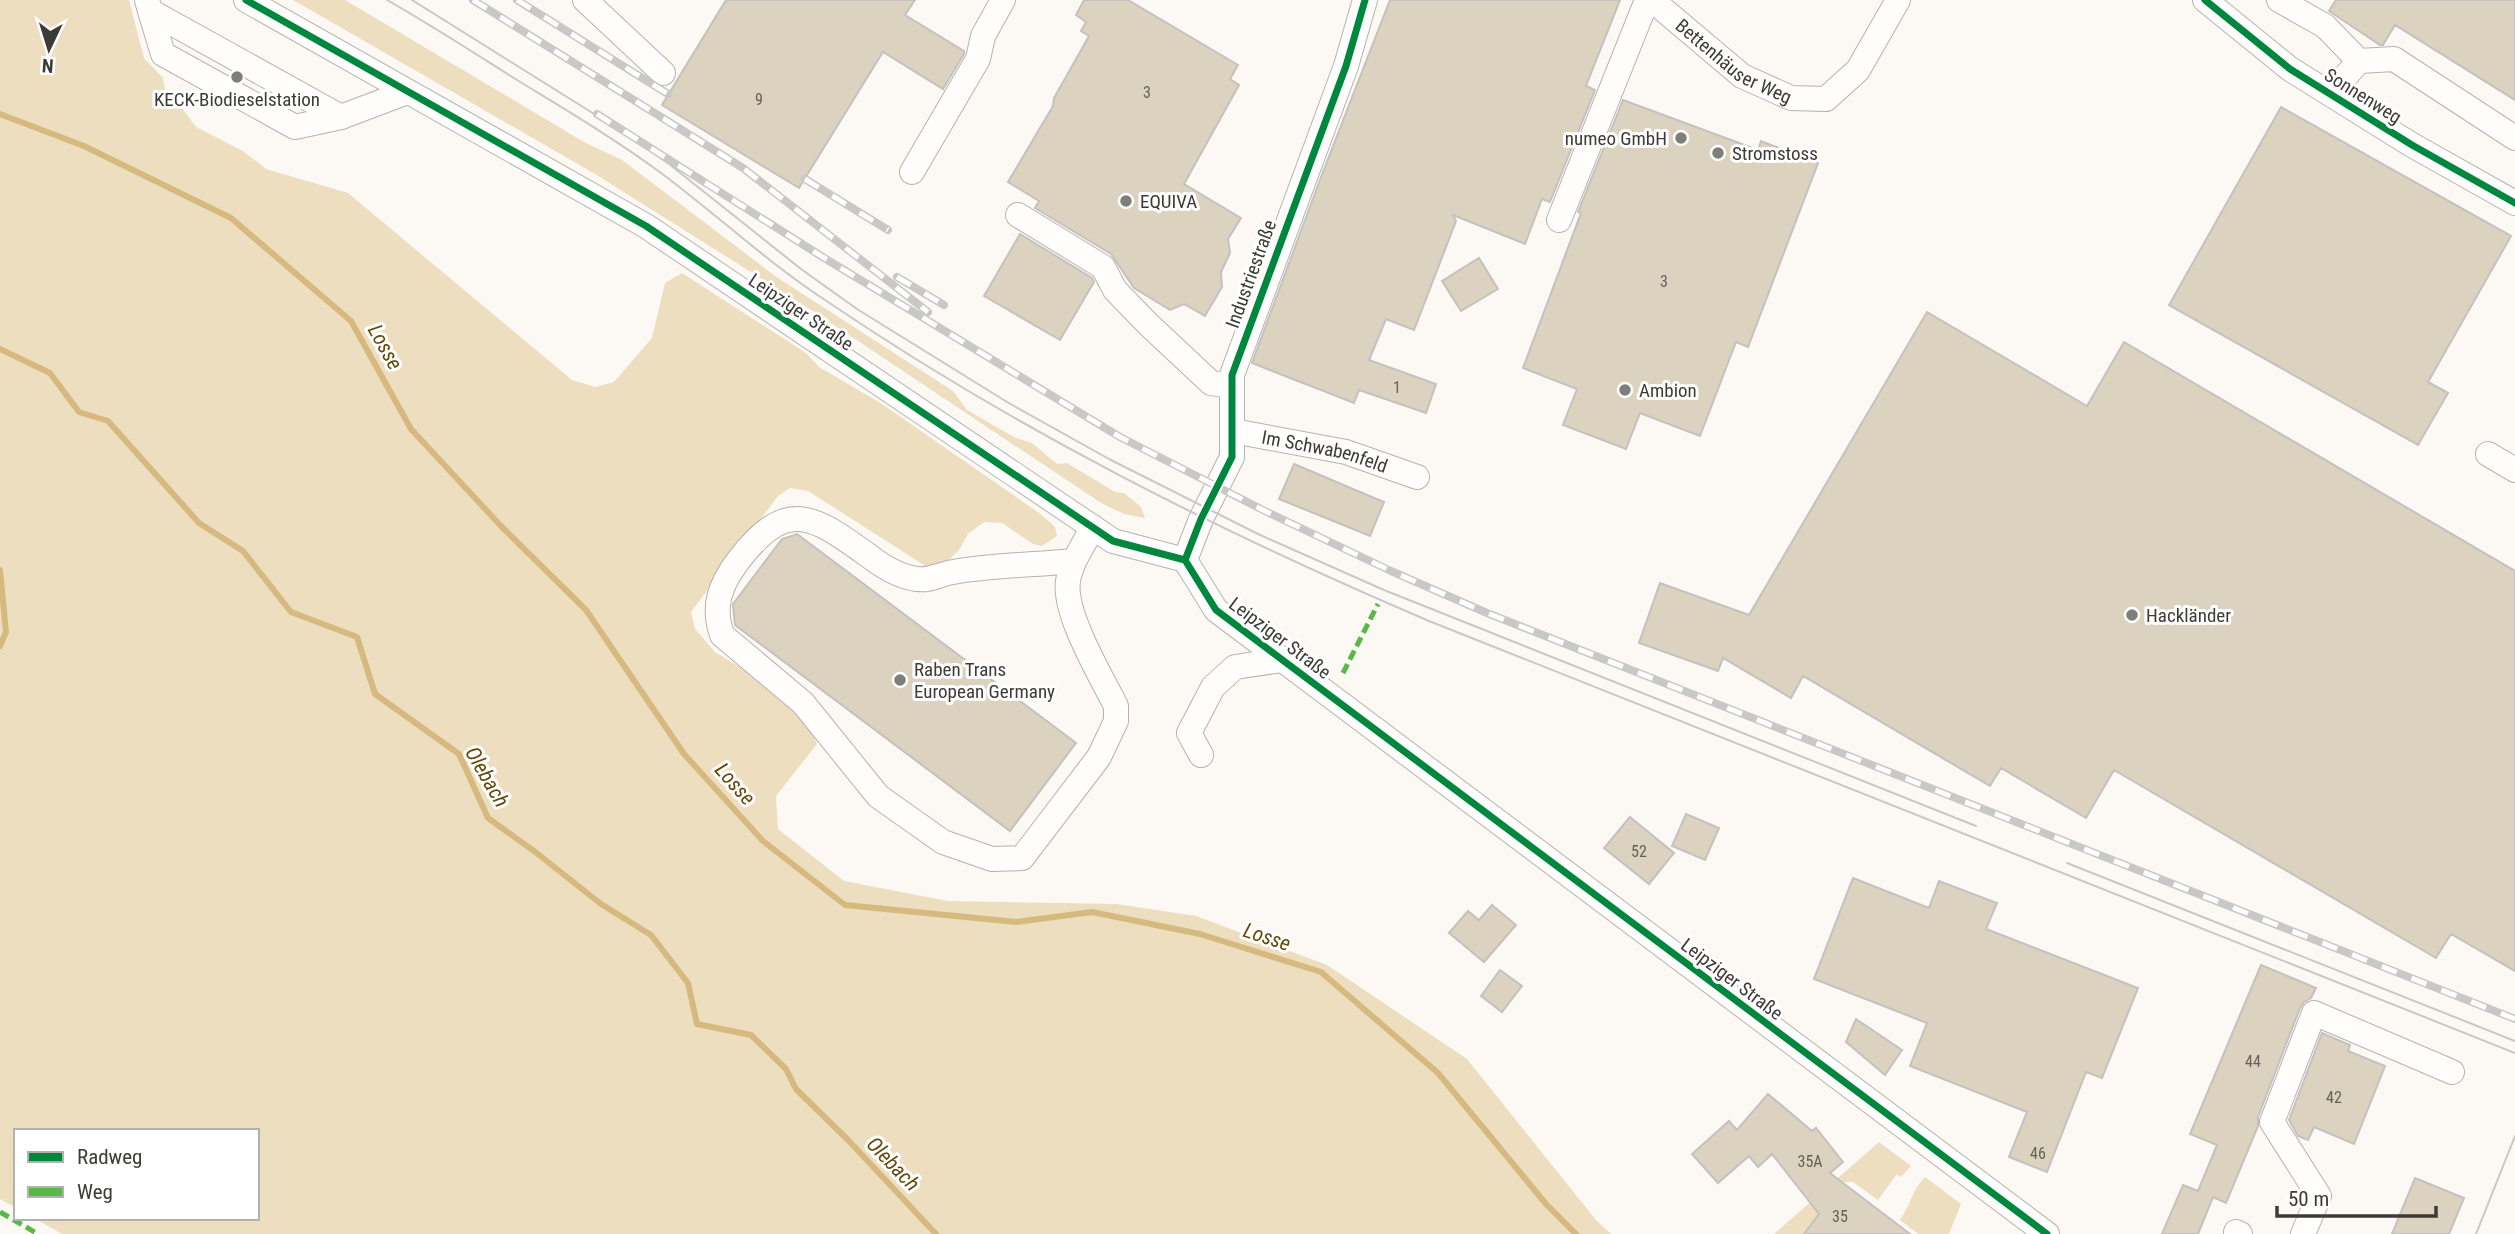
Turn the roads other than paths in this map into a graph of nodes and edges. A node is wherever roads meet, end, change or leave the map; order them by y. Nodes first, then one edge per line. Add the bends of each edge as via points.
1 (246, 0) edge
2 (585, 0) edge
3 (1003, 0) edge
4 (1365, 0) edge
5 (1650, 0) edge
6 (1898, 0) edge
7 (2205, 0) edge
8 (2279, 0) edge
9 (149, 6) edge
10 (2359, 61) junction
11 (663, 73) dead end
12 (2337, 86) dead end
13 (407, 92) junction
14 (2515, 138) edge
15 (912, 172) dead end
16 (2513, 198) edge
17 (1018, 215) dead end
18 (1559, 220) dead end
19 (1232, 386) junction
20 (1233, 430) junction
21 (2488, 454) dead end
22 (2515, 470) edge
23 (1417, 477) dead end
24 (1093, 527) junction
25 (1185, 560) junction
26 (1074, 561) junction
27 (1282, 660) junction
28 (1201, 755) dead end
29 (2452, 1072) dead end
30 (2047, 1234) edge
31 (2303, 1234) edge

1 - 13 street, Leipziger Straße
2 - 11 street
3 - 15 street via 983,36 978,60
4 - 19 street, Industriestraße via 1346,66 1232,374
5 - 6 street, Bettenhäuser Weg via 1742,76 1791,98 1826,99 1858,70
5 - 18 street
7 - 16 street, Sonnenweg via 2290,69 2412,145
8 - 10 street via 2325,26
9 - 13 street via 341,117
10 - 12 street
10 - 14 street via 2394,60
13 - 24 street, Leipziger Straße via 646,226
17 - 19 street via 1103,267 1115,290 1147,324 1211,383
19 - 20 street, Industriestraße
20 - 23 street, Im Schwabenfeld via 1346,452
20 - 25 street, Industriestraße via 1232,457
21 - 22 street
24 - 25 street, Leipziger Straße via 1113,541
24 - 26 street
25 - 27 street, Leipziger Straße via 1216,610
26 - 26 street via 1067,594 1073,617 1116,706 1116,721 1099,757 1021,858 992,859 943,842 878,796 803,703 722,635 717,620 716,601 727,575 747,549 773,524 801,517 836,533 884,567 915,579
27 - 28 street via 1235,667 1213,687 1189,733
27 - 30 street, Leipziger Straße
29 - 31 street via 2314,1013 2273,1122 2319,1196

